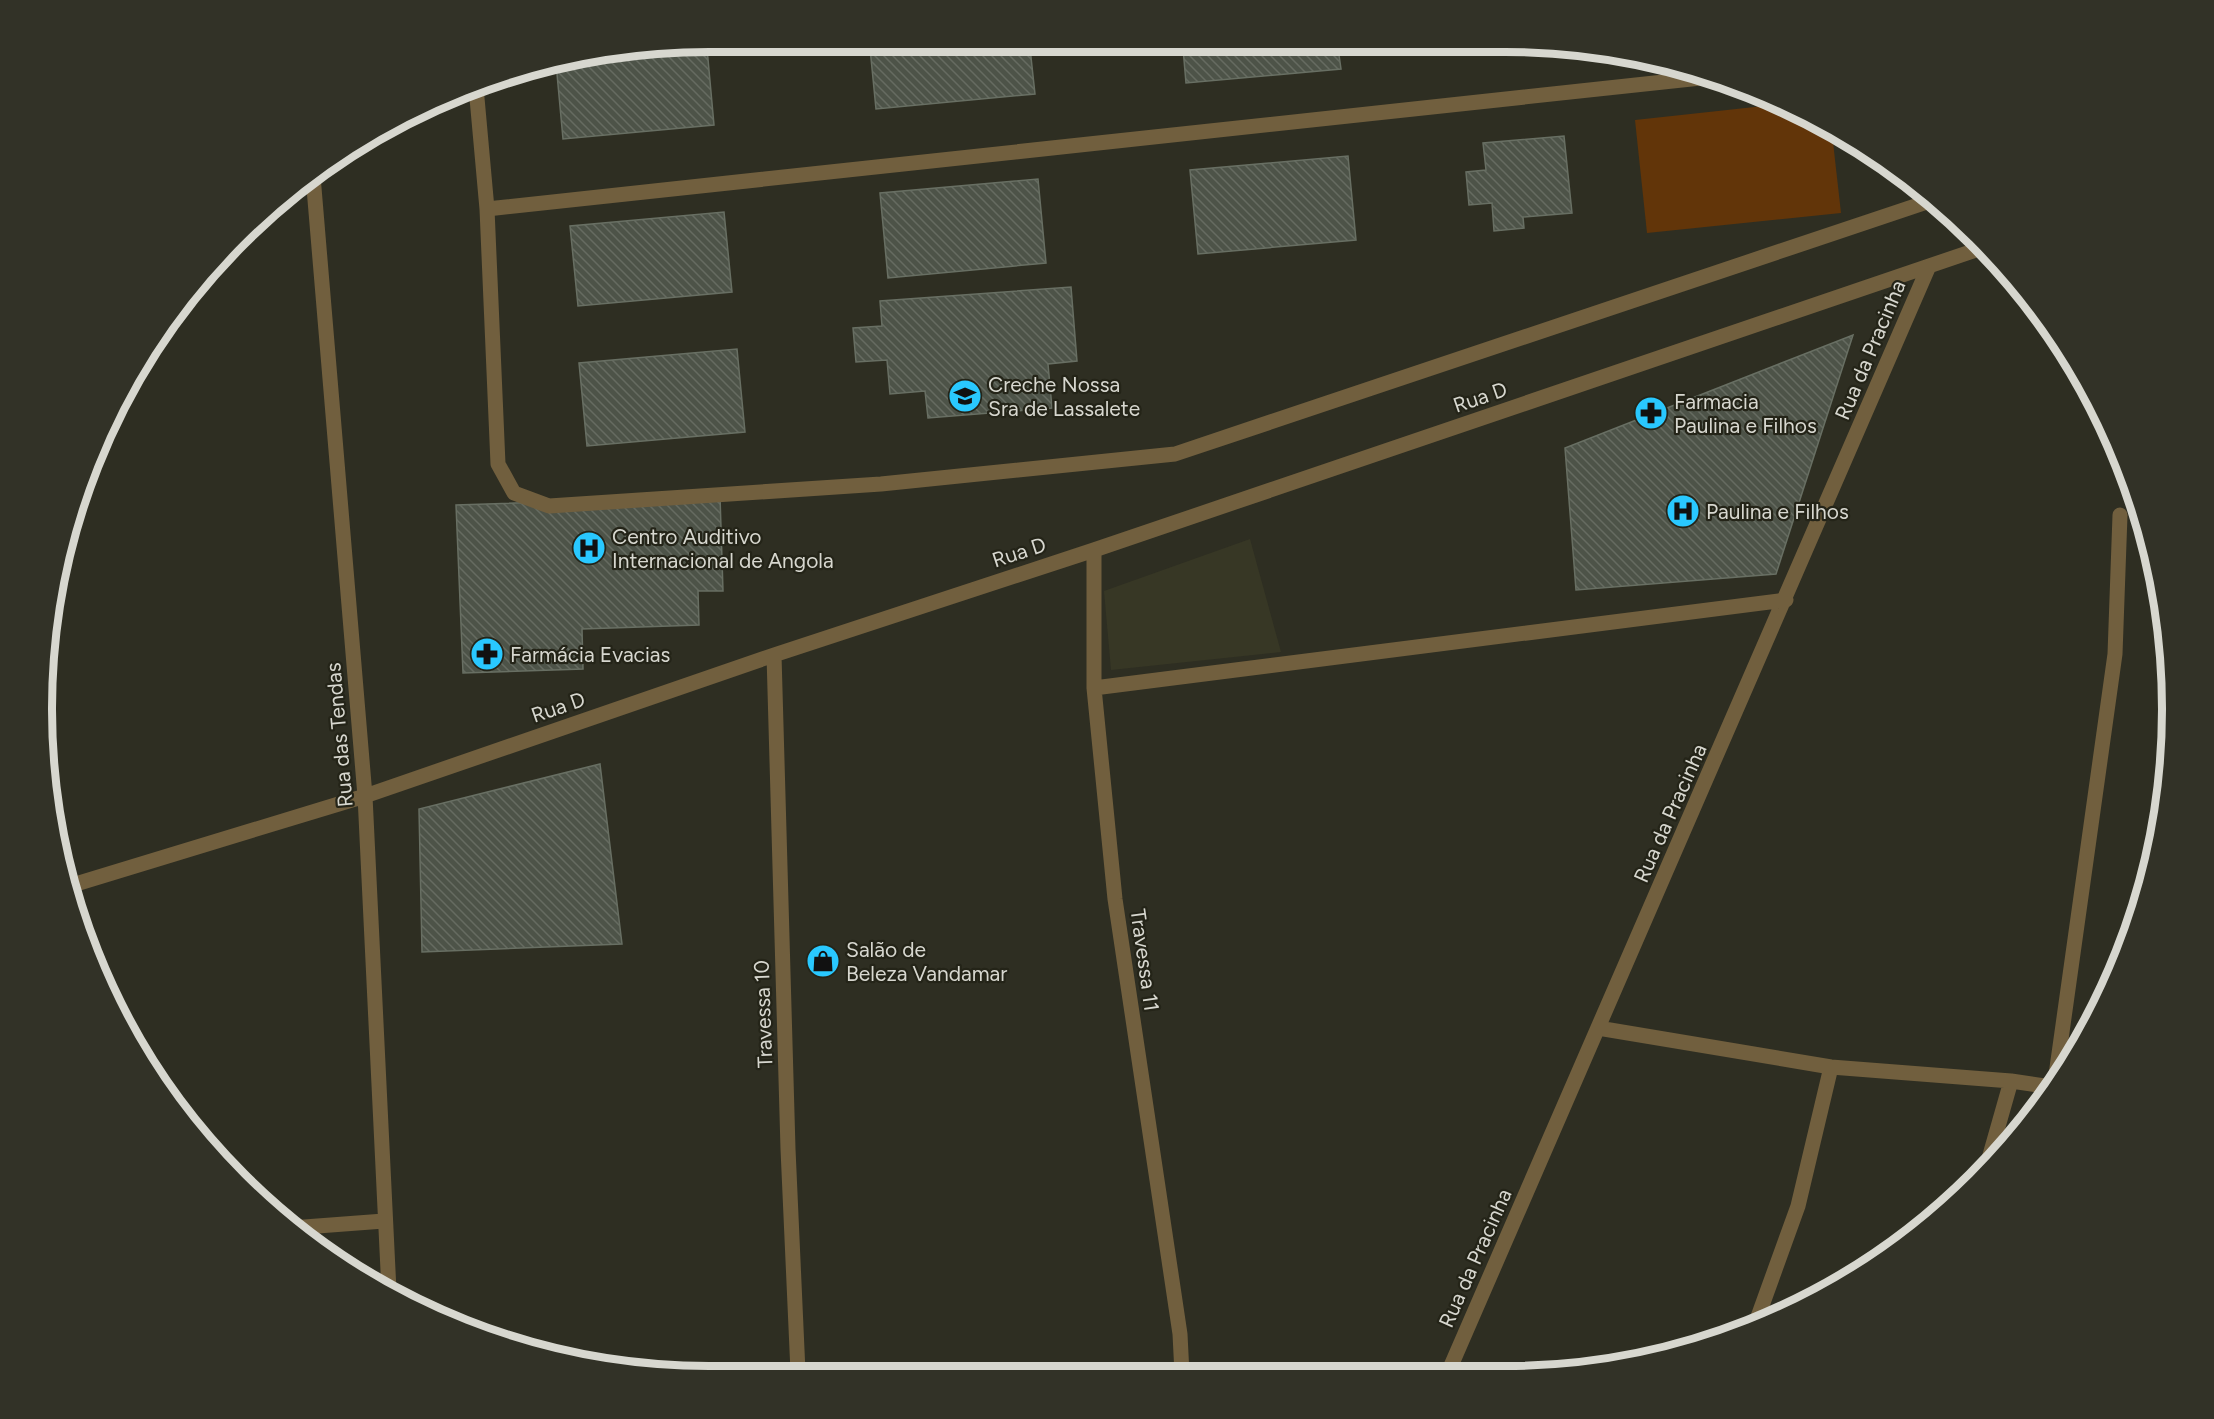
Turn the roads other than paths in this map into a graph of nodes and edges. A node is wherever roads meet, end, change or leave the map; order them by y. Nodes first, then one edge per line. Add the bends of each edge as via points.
1 (1689, 79) edge
2 (477, 95) edge
3 (314, 185) edge
4 (1923, 203) edge
5 (487, 209) junction
6 (1974, 251) edge
7 (1929, 266) junction
8 (2120, 515) dead end
9 (1094, 550) junction
10 (1786, 600) junction
11 (774, 655) junction
12 (1094, 688) junction
13 (365, 796) junction
14 (76, 884) edge
15 (1598, 1028) junction
16 (2058, 1064) edge
17 (1832, 1067) junction
18 (2012, 1082) junction
19 (2043, 1086) edge
20 (1992, 1150) edge
21 (384, 1221) junction
22 (305, 1227) edge
23 (388, 1282) edge
24 (1759, 1315) edge
25 (798, 1366) edge
26 (1182, 1366) edge
27 (1451, 1366) edge

1 - 5 street
2 - 5 street
3 - 13 street, Rua das Tendas
4 - 5 street via 1175,454 881,484 549,506 514,493 498,464
6 - 7 street, Rua D
7 - 9 street, Rua D
7 - 10 street, Rua da Pracinha
8 - 16 street via 2115,654
9 - 11 street, Rua D
9 - 12 street, Travessa 11
10 - 12 street
10 - 15 street, Rua da Pracinha
11 - 13 street, Rua D
11 - 25 street, Travessa 10
12 - 26 street, Travessa 11 via 1115,899
13 - 14 street, Rua D
13 - 21 street, Rua das Tendas
15 - 17 street
15 - 27 street, Rua da Pracinha
17 - 18 street
17 - 24 street via 1798,1206
18 - 19 street
18 - 20 street
21 - 22 street
21 - 23 street, Rua das Tendas

